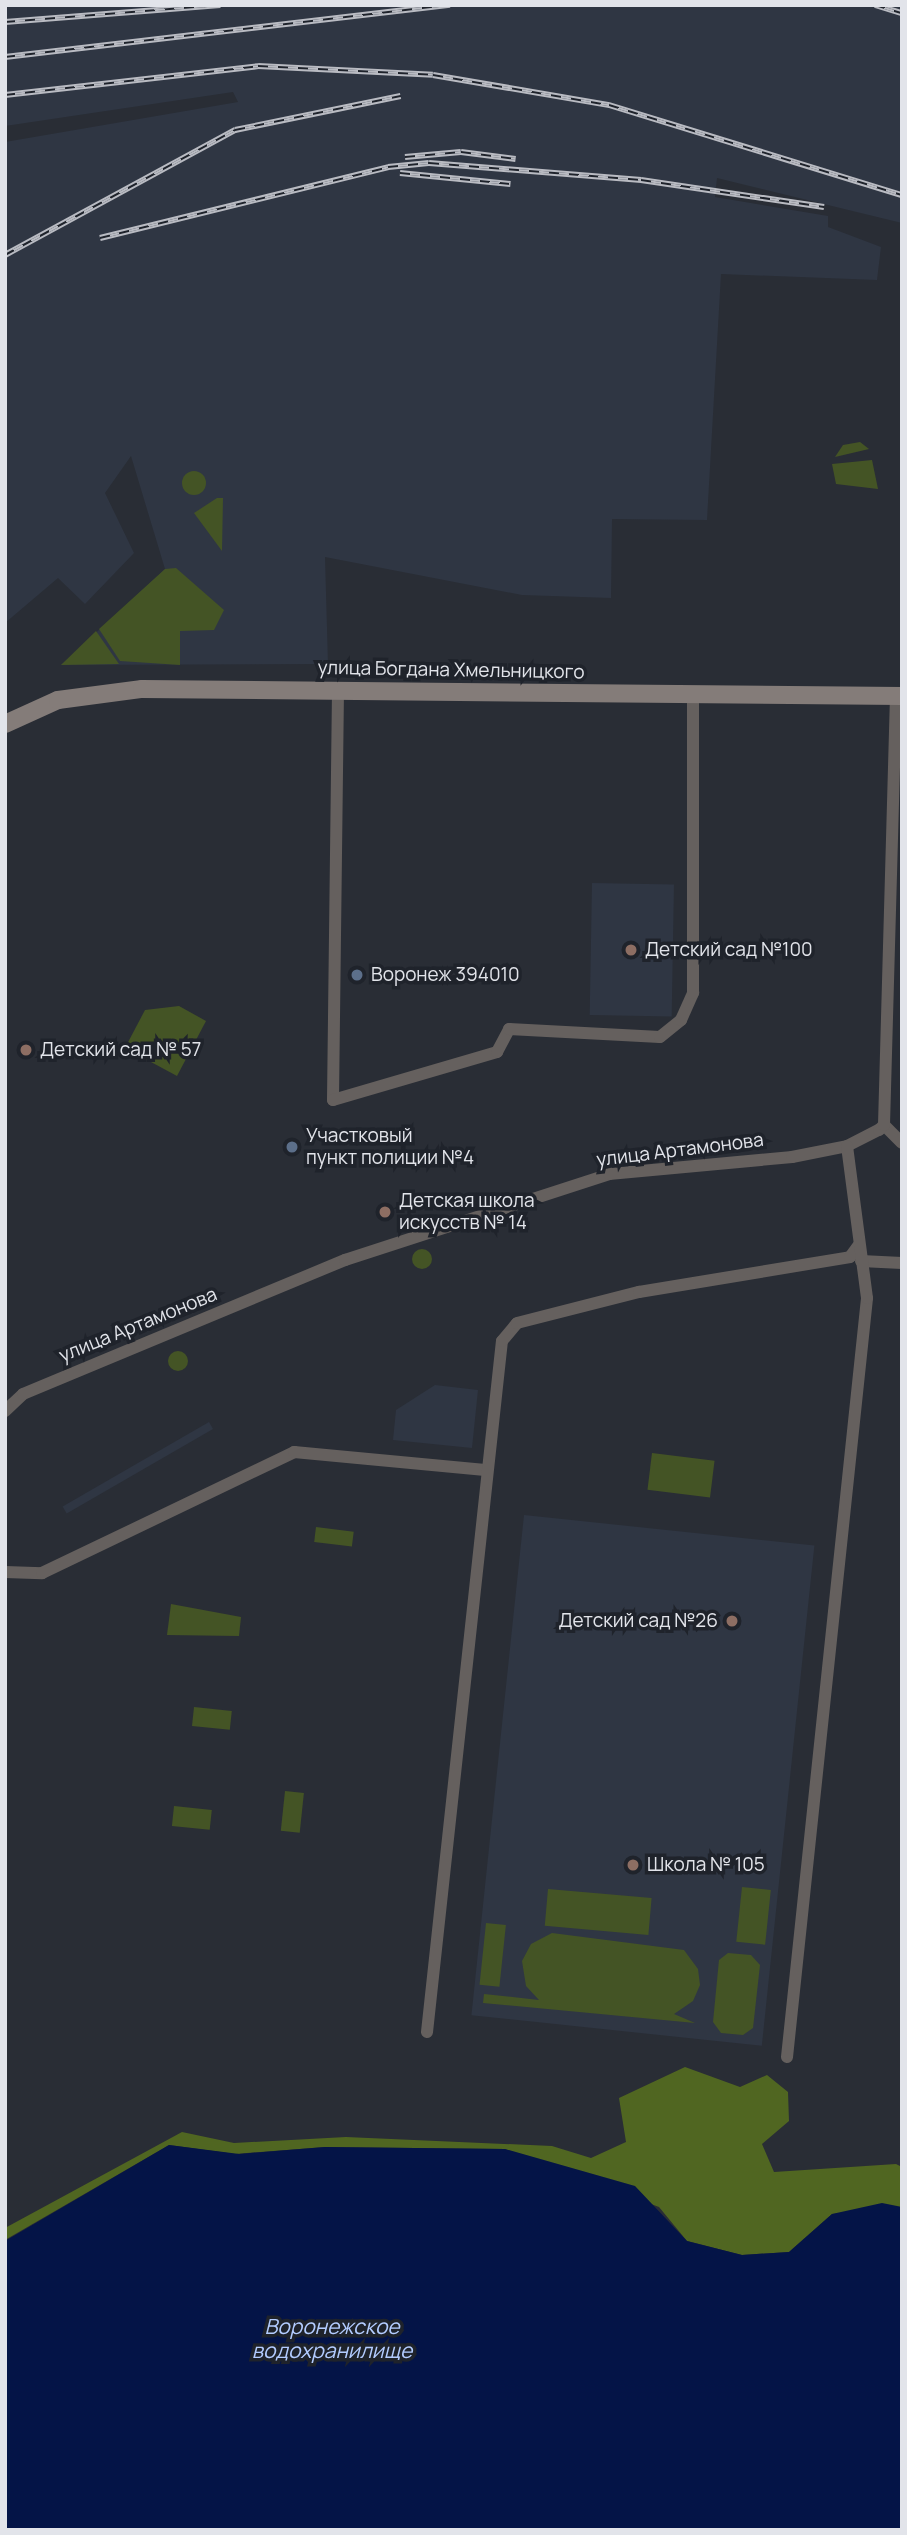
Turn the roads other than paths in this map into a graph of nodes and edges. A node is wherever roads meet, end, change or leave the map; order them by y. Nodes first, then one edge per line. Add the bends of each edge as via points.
1 (338, 690) junction
2 (693, 693) junction
3 (899, 695) edge
4 (5, 724) edge
5 (884, 1125) junction
6 (902, 1143) edge
7 (847, 1146) junction
8 (858, 1246) junction
9 (861, 1261) junction
10 (902, 1263) edge
11 (5, 1411) edge
12 (485, 1470) junction
13 (5, 1572) edge
14 (427, 2032) dead end
15 (787, 2057) dead end

1 - 2 main road, улица Богдана Хмельницкого
1 - 2 street via 333,1100 497,1052 509,1029 660,1037 681,1020 693,993
1 - 4 main road, улица Богдана Хмельницкого via 106,691 58,700
2 - 3 main road, улица Богдана Хмельницкого
3 - 5 street
5 - 6 street
5 - 7 street, улица Артамонова
7 - 8 street
7 - 11 street, улица Артамонова via 609,1174 345,1260 23,1394
8 - 9 street
8 - 12 street via 850,1257 639,1292 517,1324 496,1358
9 - 10 street
9 - 15 street via 867,1298
12 - 13 street via 294,1452 42,1573
12 - 14 street

